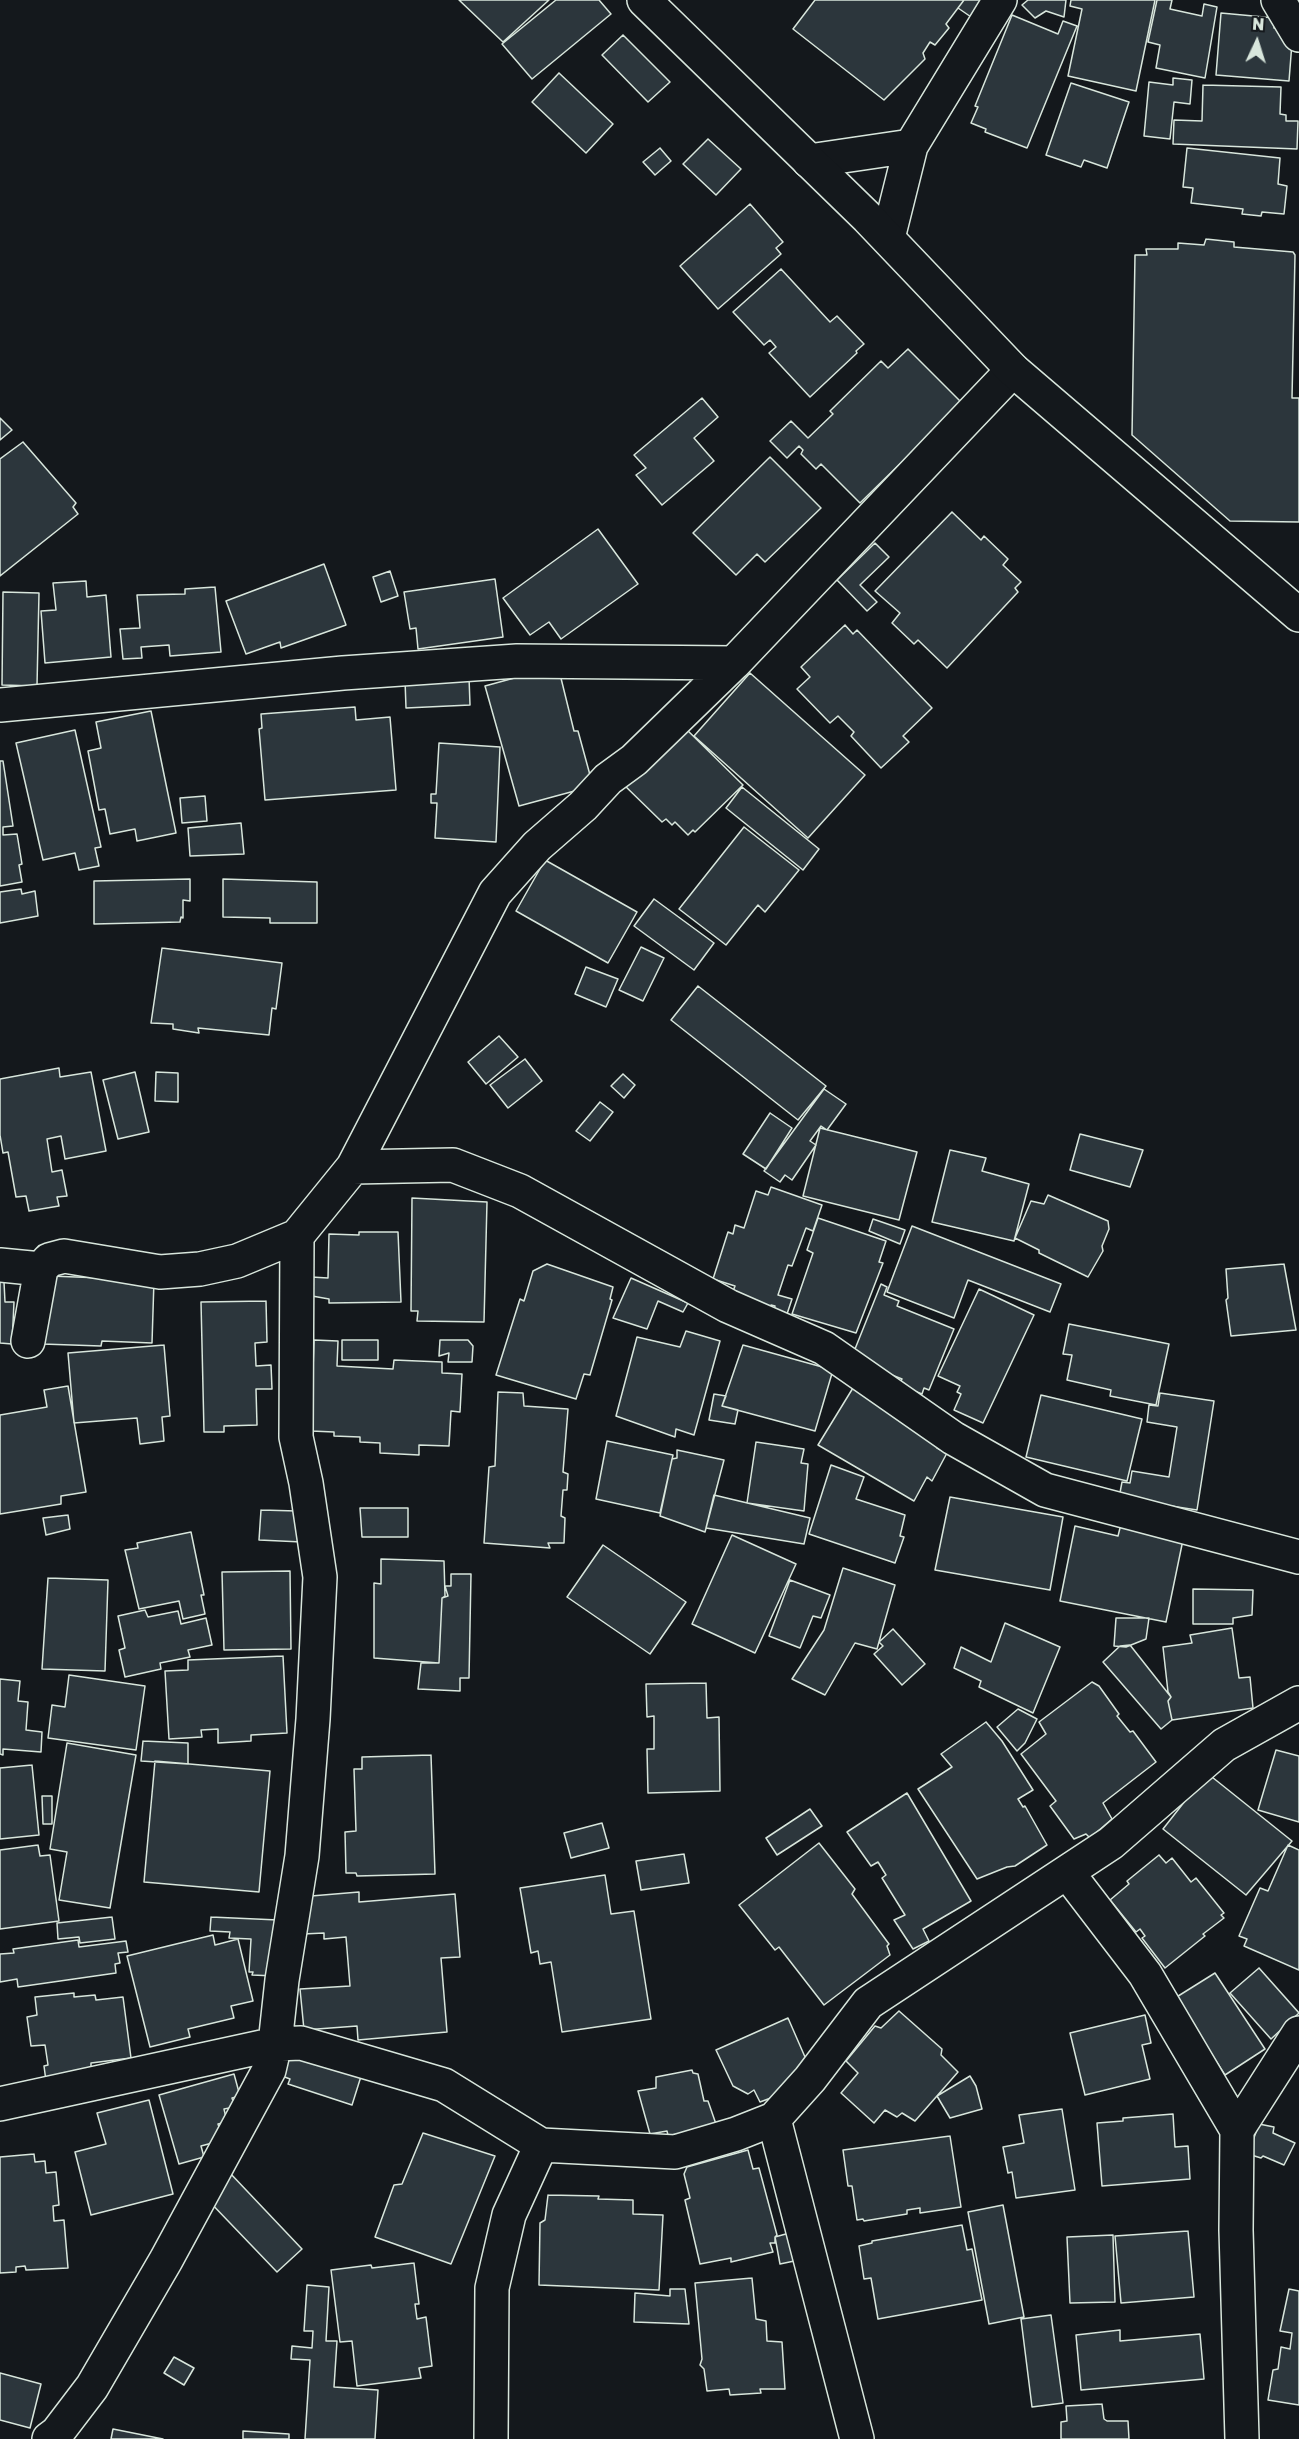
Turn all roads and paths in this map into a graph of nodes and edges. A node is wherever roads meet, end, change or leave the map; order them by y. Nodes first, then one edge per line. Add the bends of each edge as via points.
1 (644, 0) edge
2 (1000, 0) edge
3 (1278, 0) edge
4 (1299, 35) edge
5 (911, 146) junction
6 (809, 161) junction
7 (888, 238) junction
8 (1013, 370) junction
9 (1299, 615) edge
10 (734, 663) junction
11 (0, 705) edge
12 (353, 1167) junction
13 (297, 1236) junction
14 (0, 1265) edge
15 (41, 1269) junction
16 (28, 1341) dead end
17 (1299, 1557) edge
18 (1299, 1703) edge
19 (1067, 1872) junction
20 (1299, 2033) edge
21 (275, 2044) junction
22 (0, 2104) edge
23 (774, 2119) junction
24 (1237, 2130) junction
25 (541, 2145) junction
26 (49, 2439) edge
27 (491, 2439) edge
28 (857, 2439) edge
29 (1242, 2439) edge

1 - 6 street
2 - 5 street
3 - 4 street
5 - 6 street
5 - 7 street
6 - 7 street
7 - 8 street
8 - 9 street
8 - 10 street
10 - 11 street via 517,661
10 - 12 street via 634,760 608,779 537,846 495,893
12 - 13 street
12 - 17 street via 453,1165 520,1191 728,1306 824,1348 953,1437 1045,1490
13 - 15 street via 237,1261 200,1269 160,1272 64,1256 49,1260
13 - 21 street via 296,1437 320,1577 302,1856
14 - 15 street
15 - 16 street
18 - 19 street via 1224,1745 1111,1843
19 - 23 street via 868,2003
19 - 24 street via 1145,1974
20 - 24 street
21 - 22 street
21 - 25 street via 302,2043 444,2085
21 - 26 street via 269,2070 166,2260 92,2387
23 - 25 street via 675,2152
23 - 28 street
24 - 29 street
25 - 27 street via 509,2215 492,2288

